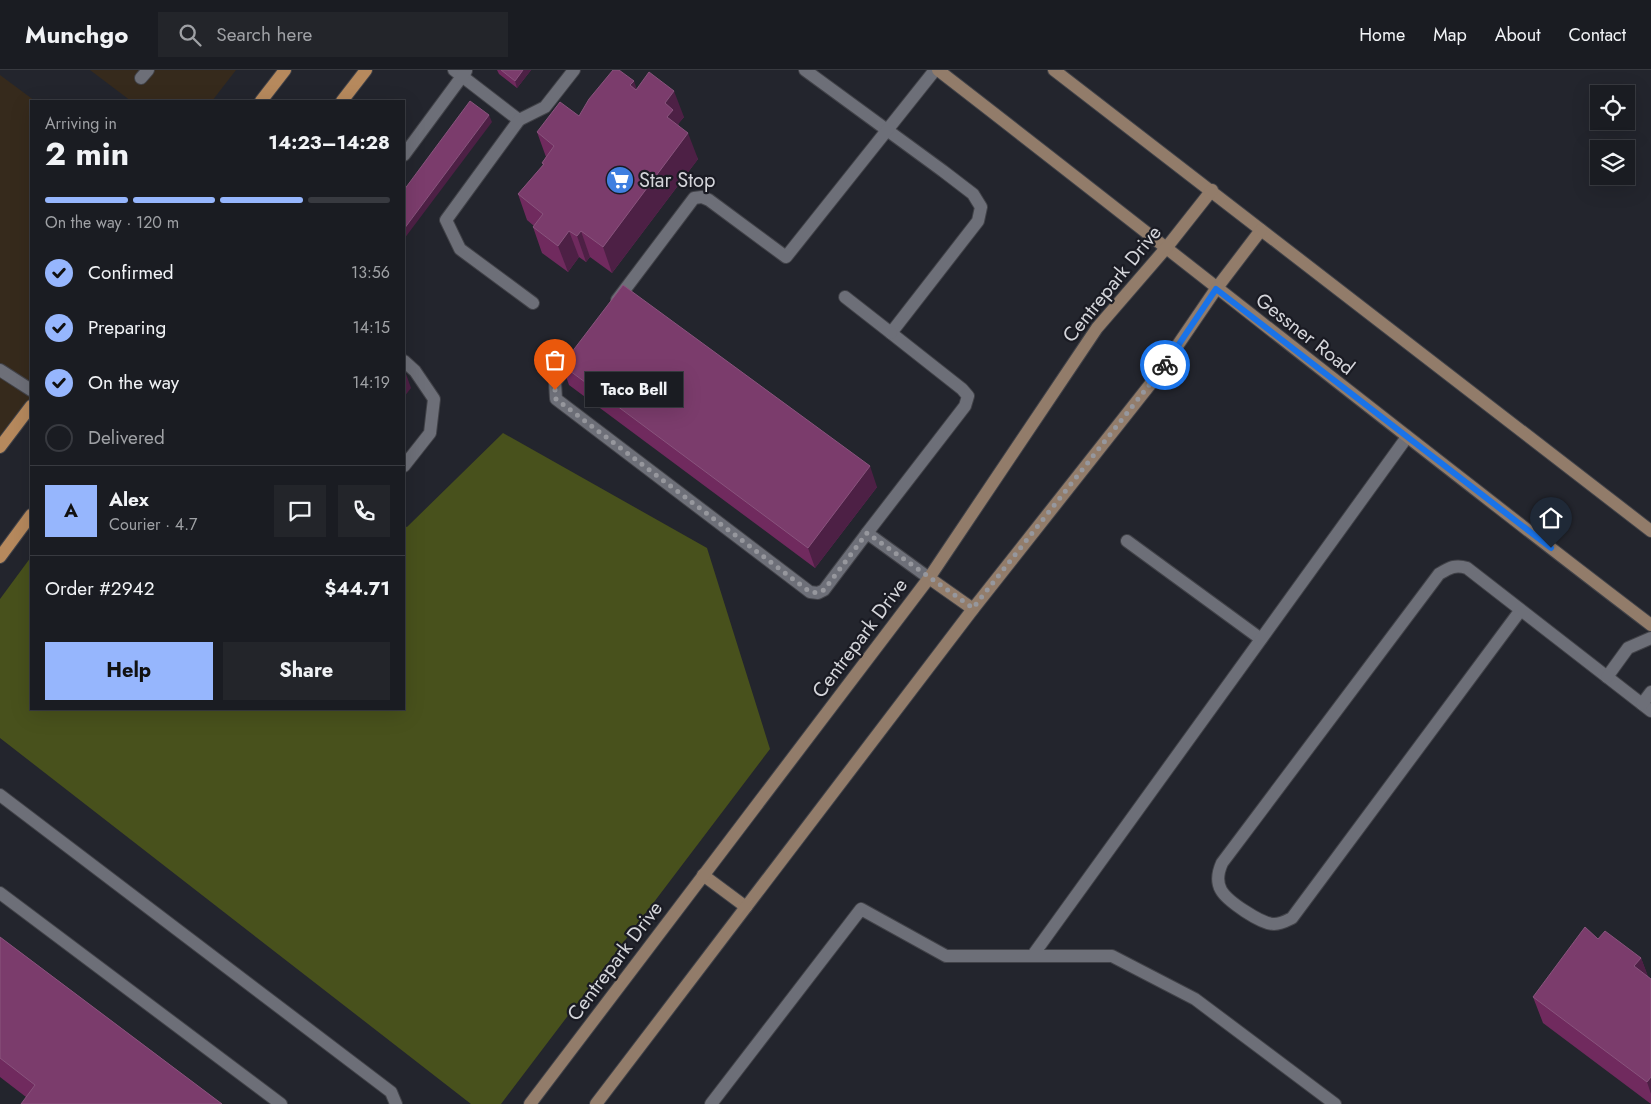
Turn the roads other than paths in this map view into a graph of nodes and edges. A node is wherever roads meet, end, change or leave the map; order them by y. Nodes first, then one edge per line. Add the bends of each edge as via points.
1 (285, 70) edge
2 (366, 70) edge
3 (574, 70) edge
4 (805, 70) edge
5 (936, 70) edge
6 (1054, 70) edge
7 (461, 72) edge
8 (262, 100) edge
9 (343, 100) edge
10 (519, 120) junction
11 (887, 130) junction
12 (405, 154) edge
13 (1212, 190) junction
14 (1261, 230) junction
15 (1167, 247) junction
16 (1216, 289) junction
17 (845, 297) dead end
18 (533, 303) dead end
19 (608, 312) edge
20 (891, 333) junction
21 (578, 351) edge
22 (405, 362) edge
23 (0, 370) edge
24 (30, 389) edge
25 (30, 407) edge
26 (1406, 437) junction
27 (0, 447) edge
28 (405, 465) edge
29 (30, 516) edge
30 (1651, 531) edge
31 (867, 533) junction
32 (1126, 540) dead end
33 (0, 557) edge
34 (929, 578) junction
35 (973, 608) junction
36 (1520, 611) junction
37 (1651, 624) edge
38 (1651, 638) edge
39 (1261, 639) junction
40 (1607, 677) junction
41 (1651, 692) edge
42 (1646, 707) edge
43 (0, 795) edge
44 (704, 875) junction
45 (0, 893) edge
46 (746, 907) junction
47 (1033, 956) junction
48 (281, 1104) edge
49 (396, 1104) edge
50 (530, 1104) edge
51 (596, 1104) edge
52 (711, 1104) edge
53 (1335, 1104) edge

1 - 8 main road
2 - 9 main road
3 - 10 lane via 545,108
4 - 11 lane
5 - 11 lane
5 - 15 street, Gessner Road
6 - 13 street
7 - 10 lane
7 - 12 lane
10 - 18 lane via 446,220 460,249
11 - 19 lane via 786,257 709,200 694,198
11 - 20 lane via 973,194 981,207 978,221
13 - 14 street
13 - 15 street, Centrepark Drive
14 - 16 street
14 - 30 street
15 - 16 street, Gessner Road
15 - 34 street, Centrepark Drive via 1097,328
16 - 26 street, Gessner Road
16 - 35 street via 1156,378
17 - 20 lane
20 - 31 lane via 968,396 966,406
21 - 31 lane via 555,382 556,399 810,592 824,590
22 - 28 lane via 434,399 430,433
23 - 24 lane
25 - 27 main road
26 - 37 street, Gessner Road
26 - 39 lane
29 - 33 main road
31 - 34 lane
32 - 39 lane
34 - 35 street
34 - 44 street, Centrepark Drive
35 - 46 street
36 - 36 lane via 1467,568 1458,566 1439,574 1222,863 1217,875 1221,890 1231,901 1259,920 1272,924 1292,918
36 - 40 lane
38 - 40 lane via 1628,648
39 - 47 lane
40 - 42 lane
41 - 42 lane
43 - 49 lane via 391,1092
44 - 46 street
44 - 50 street, Centrepark Drive
45 - 48 lane
46 - 51 street
47 - 52 lane via 946,956 861,909
47 - 53 lane via 1112,956 1195,998

